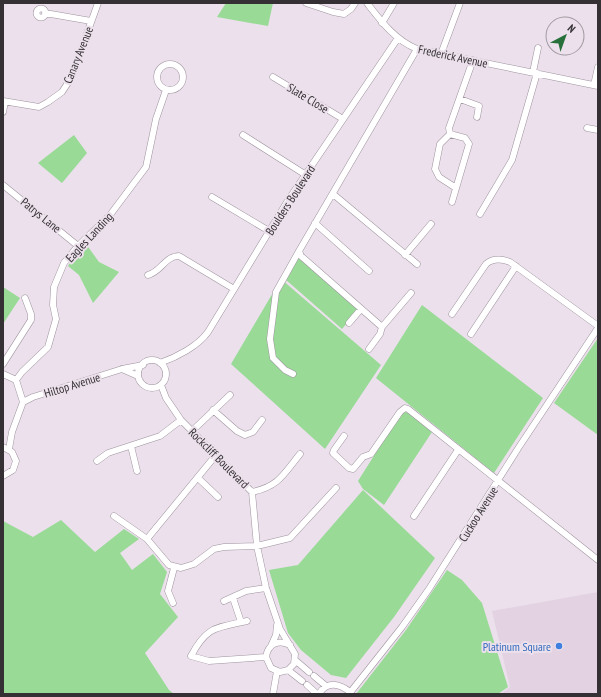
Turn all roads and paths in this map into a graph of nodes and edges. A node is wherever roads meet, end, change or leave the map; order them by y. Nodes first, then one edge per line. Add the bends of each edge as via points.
1 (98, 3) edge
2 (306, 3) edge
3 (354, 3) edge
4 (367, 3) edge
5 (394, 3) edge
6 (460, 3) edge
7 (45, 13) dead end
8 (91, 21) junction
9 (382, 23) junction
10 (398, 38) junction
11 (538, 48) dead end
12 (417, 49) junction
13 (441, 54) junction
14 (473, 60) junction
15 (598, 67) edge
16 (535, 73) junction
17 (273, 77) dead end
18 (596, 85) edge
19 (166, 90) junction
20 (460, 99) junction
21 (4, 102) edge
22 (3, 112) edge
23 (477, 117) dead end
24 (343, 119) junction
25 (588, 128) dead end
26 (598, 130) edge
27 (450, 134) junction
28 (243, 135) dead end
29 (306, 175) junction
30 (3, 185) edge
31 (456, 188) junction
32 (333, 194) junction
33 (212, 197) dead end
34 (452, 202) dead end
35 (480, 214) dead end
36 (315, 223) junction
37 (431, 224) dead end
38 (270, 230) junction
39 (78, 246) junction
40 (299, 251) junction
41 (405, 255) junction
42 (417, 264) dead end
43 (516, 266) junction
44 (369, 271) dead end
45 (148, 275) dead end
46 (234, 289) junction
47 (411, 293) dead end
48 (25, 298) dead end
49 (361, 309) junction
50 (452, 314) dead end
51 (349, 323) dead end
52 (382, 327) junction
53 (598, 327) edge
54 (471, 334) dead end
55 (369, 348) dead end
56 (178, 356) junction
57 (160, 363) junction
58 (3, 364) edge
59 (143, 364) junction
60 (122, 369) junction
61 (166, 371) junction
62 (3, 374) edge
63 (293, 374) dead end
64 (138, 376) junction
65 (16, 380) junction
66 (161, 385) junction
67 (154, 388) junction
68 (230, 395) dead end
69 (166, 398) junction
70 (23, 402) junction
71 (213, 410) junction
72 (182, 420) junction
73 (262, 420) dead end
74 (192, 431) junction
75 (344, 436) dead end
76 (131, 446) junction
77 (6, 448) edge
78 (458, 450) junction
79 (300, 454) dead end
80 (216, 455) junction
81 (97, 461) dead end
82 (137, 471) dead end
83 (3, 476) edge
84 (198, 478) junction
85 (498, 482) junction
86 (336, 488) dead end
87 (252, 492) junction
88 (218, 497) dead end
89 (114, 516) dead end
90 (414, 516) dead end
91 (147, 539) junction
92 (257, 546) junction
93 (598, 560) edge
94 (174, 568) junction
95 (266, 588) junction
96 (234, 598) junction
97 (224, 601) dead end
98 (173, 603) dead end
99 (276, 619) junction
100 (270, 646) junction
101 (290, 646) junction
102 (266, 657) junction
103 (295, 660) junction
104 (288, 670) junction
105 (276, 671) junction
106 (326, 686) junction
107 (350, 693) edge
108 (273, 694) edge
109 (318, 694) edge

1 - 8 street, Canary Avenue
2 - 3 street via 344,14
4 - 9 street, Frederick Avenue
5 - 9 street
6 - 13 street
7 - 8 street
8 - 21 street, Canary Avenue via 71,78 62,92 39,107
9 - 10 street, Frederick Avenue
10 - 12 street, Frederick Avenue
10 - 24 street, Boulders Boulevard
11 - 16 street
12 - 13 street, Frederick Avenue
12 - 32 street
13 - 14 street, Frederick Avenue
14 - 16 street, Frederick Avenue
14 - 20 street
15 - 18 street, Frederick Avenue
16 - 18 street, Frederick Avenue
16 - 35 street via 512,160
17 - 24 street, Slate Close
19 - 19 street via 157,82 157,71 166,64 174,64 182,72 182,83 177,88
19 - 39 street, Eagles Landing via 156,119 146,167 110,215
20 - 23 street via 479,106
20 - 27 street via 449,128
21 - 22 street
24 - 29 street, Boulders Boulevard
25 - 26 street
27 - 31 street via 465,138 469,144
27 - 31 street via 440,144 435,169 439,177
28 - 29 street
29 - 38 street, Boulders Boulevard
30 - 39 street, Patrys Lane
31 - 34 street
32 - 36 street
32 - 41 street
33 - 38 street
36 - 40 street
36 - 44 street
37 - 41 street
38 - 46 street, Boulders Boulevard
39 - 65 street, Eagles Landing via 64,263 56,279 53,296 55,326 48,347
40 - 49 street via 301,256
40 - 63 street via 276,292 270,339 273,358
41 - 42 street
43 - 50 street via 506,260 488,262
43 - 53 street
43 - 54 street
45 - 46 street via 158,270 170,257 179,256
46 - 56 street, Boulders Boulevard via 205,337
47 - 52 street
48 - 58 street via 31,314 30,320
49 - 51 street
49 - 52 street
52 - 55 street
53 - 85 street, Cuckoo Avenue
56 - 57 street, Boulders Boulevard
56 - 61 street, Boulders Boulevard
57 - 59 street, Hiltop Avenue via 150,361
57 - 61 street
59 - 60 street, Hiltop Avenue
59 - 64 street
60 - 64 street
60 - 70 street, Hiltop Avenue
61 - 66 street via 166,377
62 - 65 street
64 - 67 street via 144,385
65 - 70 street
66 - 67 street
66 - 69 street, Rockcliff Boulevard
67 - 69 street, Rockcliff Boulevard
68 - 71 street
69 - 72 street, Rockcliff Boulevard
70 - 77 street
71 - 73 street via 236,431 245,435 253,432
71 - 74 street
72 - 74 street, Rockcliff Boulevard
72 - 76 street via 160,436
74 - 80 street, Rockcliff Boulevard
75 - 78 street via 333,453 348,468 353,469 363,457 371,454 405,408
76 - 81 street via 108,453
76 - 82 street
77 - 83 street via 15,456 15,466 10,474
78 - 85 street
78 - 90 street
79 - 87 street via 275,484
80 - 84 street
80 - 87 street, Rockcliff Boulevard
84 - 88 street
84 - 91 street
85 - 93 street
85 - 107 street, Cuckoo Avenue via 429,589
86 - 92 street via 294,535 283,541
87 - 92 street, Rockcliff Boulevard
89 - 91 street
91 - 94 street via 165,562
92 - 94 street via 214,549 194,564
92 - 95 street, Rockcliff Boulevard
94 - 98 street via 168,591
95 - 96 street via 246,591
95 - 99 street, Rockcliff Boulevard
96 - 97 street
96 - 102 street via 244,621 209,631 199,641 191,656 209,661
99 - 100 street via 276,635
99 - 101 street, Rockcliff Boulevard
100 - 101 street via 279,642
100 - 102 street
101 - 103 street
102 - 105 street via 269,666
103 - 104 street
103 - 106 street
104 - 105 street
104 - 109 street
105 - 108 street
106 - 107 street via 338,685
106 - 109 street

